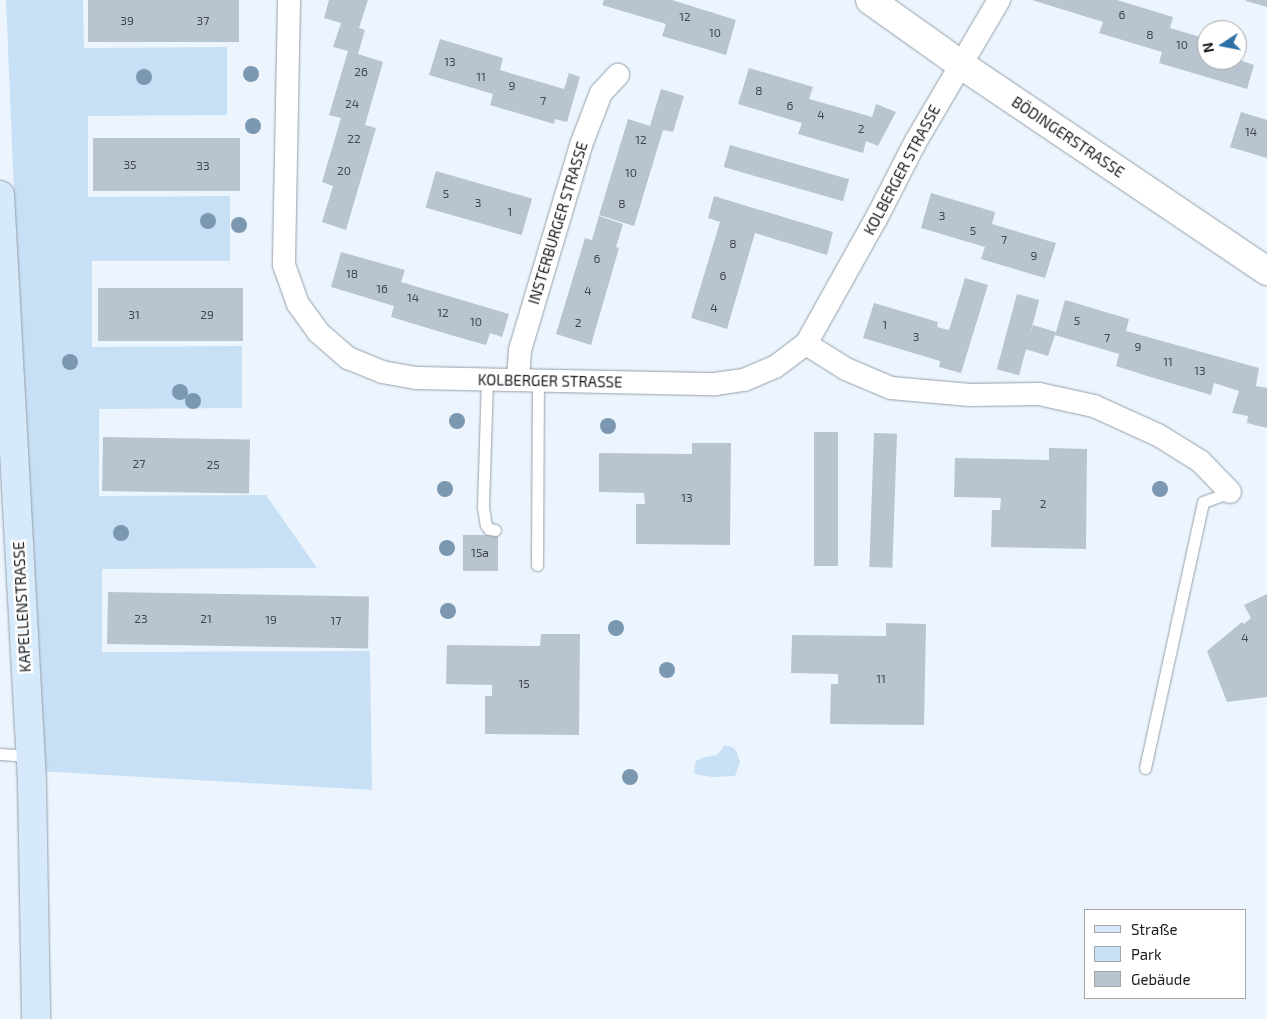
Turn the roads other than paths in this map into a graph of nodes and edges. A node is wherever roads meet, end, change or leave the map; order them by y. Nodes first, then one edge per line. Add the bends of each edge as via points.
1 (289, 0) edge
2 (870, 0) edge
3 (999, 0) edge
4 (960, 64) junction
5 (618, 75) dead end
6 (0, 195) edge
7 (0, 204) edge
8 (1267, 271) edge
9 (806, 344) junction
10 (487, 379) junction
11 (528, 380) junction
12 (1230, 492) joint
13 (495, 530) dead end
14 (537, 565) dead end
15 (0, 754) edge
16 (30, 756) junction
17 (1145, 768) dead end
18 (36, 1019) edge

1 - 10 street, KOLBERGER STRASSE via 284,265 298,304 318,332 348,358 417,378
2 - 4 street, BÖDINGERSTRASSE
3 - 4 street, KOLBERGER STRASSE
4 - 8 street, BÖDINGERSTRASSE
4 - 9 street, KOLBERGER STRASSE
5 - 11 street, INSTERBURGER STRASSE via 601,93 581,145 520,350
6 - 7 main road, KAPELLENSTRASSE
7 - 16 main road, KAPELLENSTRASSE
9 - 11 street, KOLBERGER STRASSE via 775,367 744,380
9 - 12 street via 846,369 891,388 970,395 1039,394 1094,406 1200,460
10 - 11 street, KOLBERGER STRASSE
10 - 13 lane via 484,513 489,529
11 - 14 lane
12 - 17 lane via 1203,502
15 - 16 lane
16 - 18 main road, KAPELLENSTRASSE

